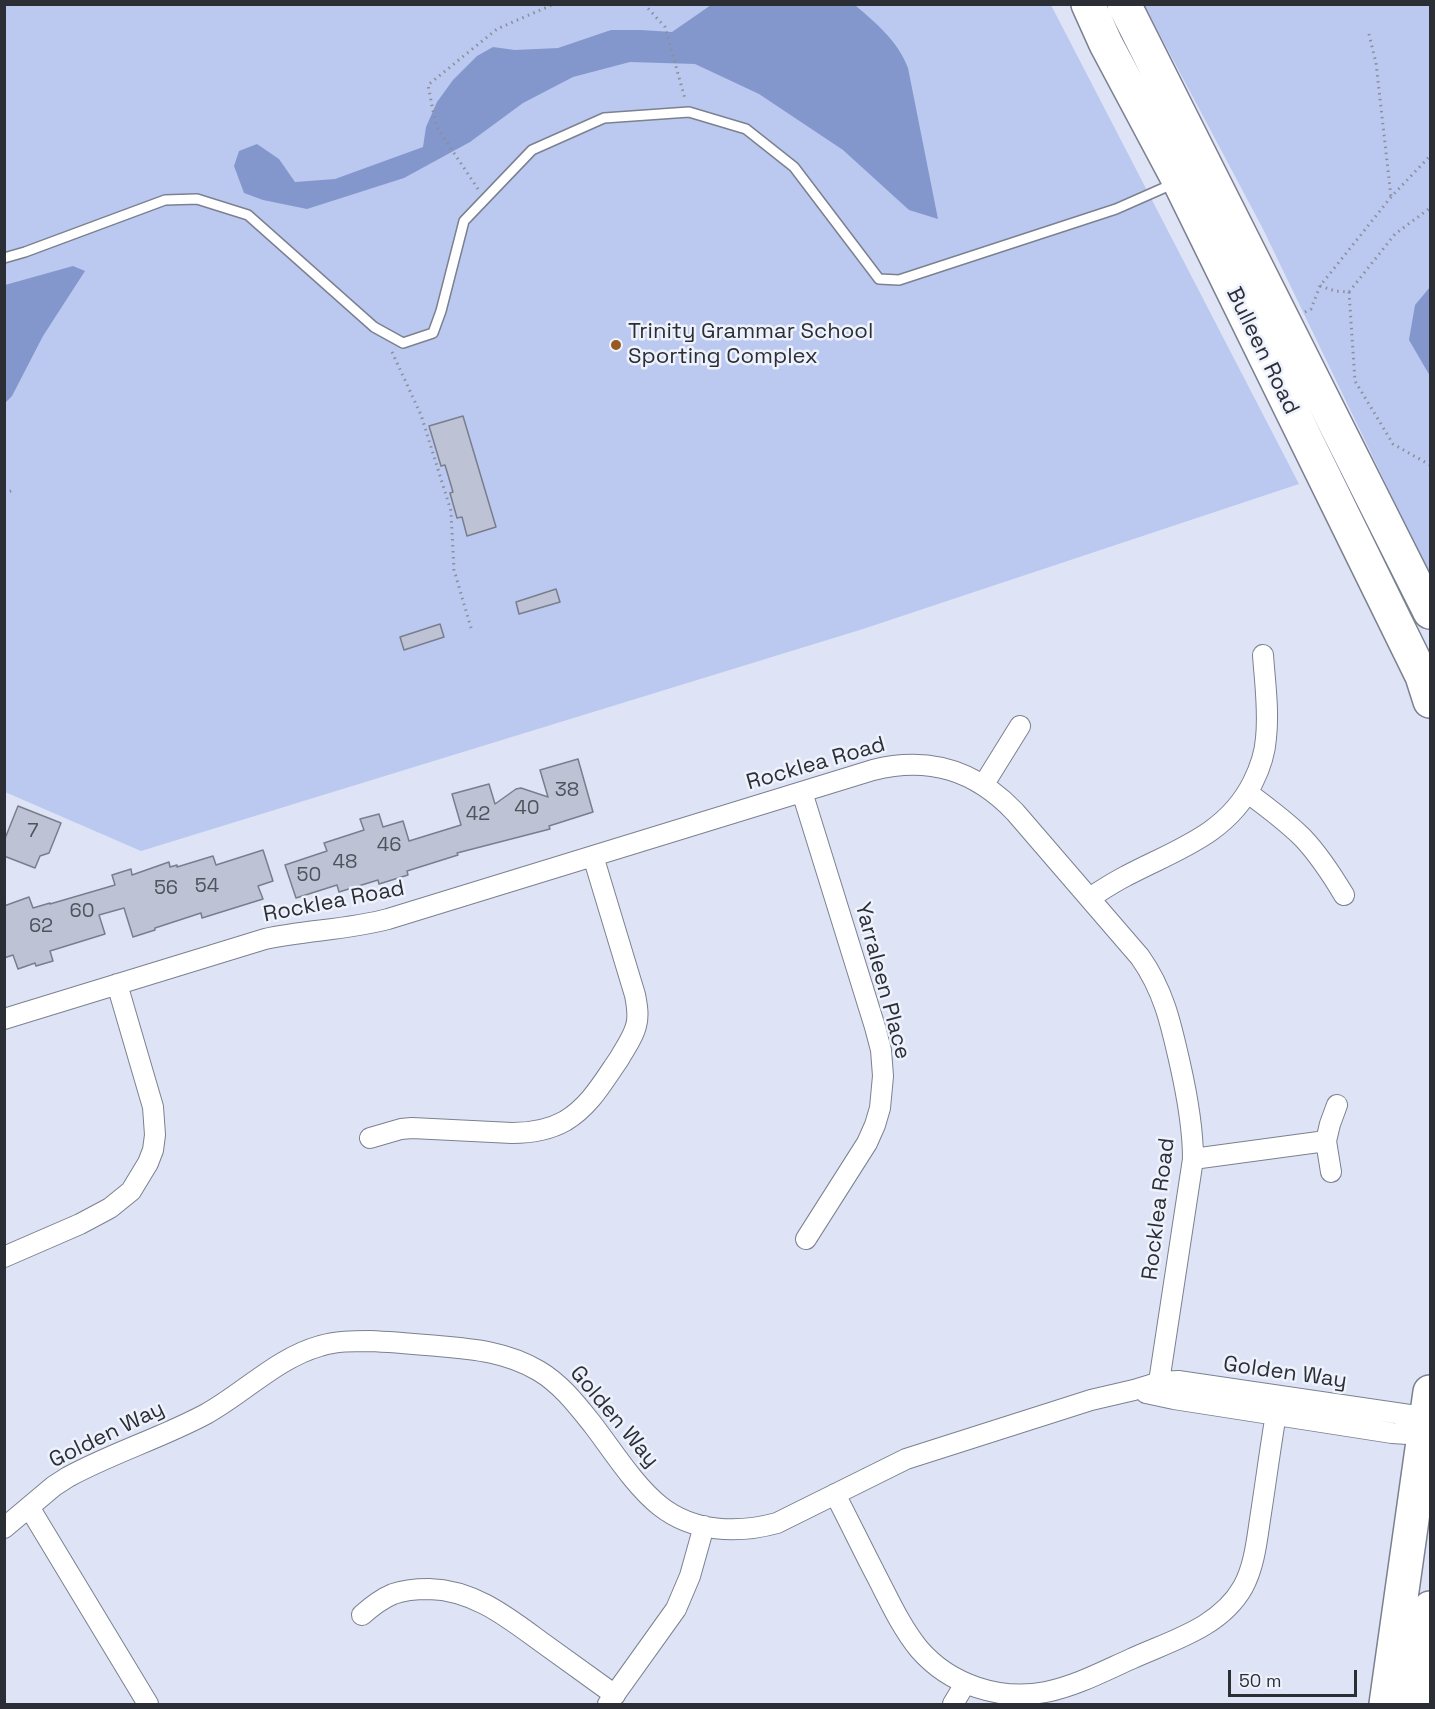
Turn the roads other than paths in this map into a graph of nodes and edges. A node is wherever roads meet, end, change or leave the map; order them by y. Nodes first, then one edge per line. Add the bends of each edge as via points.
1 (1088, 4) edge
2 (1124, 4) edge
3 (1192, 174) junction
4 (4, 258) edge
5 (1431, 612) edge
6 (1263, 655) dead end
7 (1431, 701) edge
8 (1020, 726) dead end
9 (984, 784) junction
10 (802, 792) junction
11 (1248, 793) junction
12 (593, 856) junction
13 (1344, 895) dead end
14 (1091, 897) junction
15 (117, 984) junction
16 (4, 1019) edge
17 (1337, 1105) dead end
18 (370, 1138) dead end
19 (1326, 1141) junction
20 (1193, 1159) junction
21 (1331, 1172) dead end
22 (806, 1239) dead end
23 (4, 1257) edge
24 (1158, 1389) junction
25 (1277, 1406) junction
26 (1429, 1419) edge
27 (835, 1494) junction
28 (29, 1507) junction
29 (704, 1526) junction
30 (4, 1528) edge
31 (1431, 1608) edge
32 (362, 1615) dead end
33 (965, 1684) junction
34 (612, 1700) edge
35 (148, 1704) edge
36 (953, 1704) edge
37 (1386, 1704) edge
38 (1416, 1704) edge

1 - 3 highway, Bulleen Road via 1106,44
2 - 3 highway, Bulleen Road
3 - 4 lane via 1116,209 899,280 879,279 795,167 746,129 689,112 603,118 532,150 464,221 433,333 403,343 374,327 248,215 197,199 165,200
3 - 5 highway, Bulleen Road via 1284,321
3 - 7 highway, Bulleen Road
6 - 11 street via 1266,741
8 - 9 street
9 - 10 street, Rocklea Road via 950,770 909,764 873,770
9 - 14 street, Rocklea Road via 1004,800
10 - 12 street, Rocklea Road
10 - 22 street, Yarraleen Place via 875,1027 883,1069 880,1108 867,1143
11 - 13 street via 1304,839
11 - 14 street via 1234,813 1203,837
12 - 15 street, Rocklea Road via 388,919 265,939
12 - 18 street via 638,1006 633,1036 597,1092 565,1120 528,1133 412,1128
14 - 20 street, Rocklea Road via 1140,957 1162,994 1192,1124
15 - 16 street, Rocklea Road
15 - 23 street via 153,1107 155,1135 148,1163 131,1191 110,1208
17 - 19 street
19 - 20 street
19 - 21 street
20 - 24 street, Rocklea Road
24 - 25 street, Golden Way via 1178,1381
24 - 27 street, Golden Way via 1091,1400 916,1455
25 - 26 street, Golden Way via 1392,1433
25 - 33 street via 1250,1572 1237,1597 1223,1612 1197,1629 1048,1692 1009,1694
26 - 37 highway
27 - 29 street, Golden Way via 759,1528 723,1530
27 - 33 street via 910,1636 933,1662
28 - 29 street, Golden Way via 68,1477 205,1414 307,1351 337,1342 370,1341 480,1350 511,1357 540,1371 579,1407 660,1506
28 - 30 street, Golden Way
28 - 35 street
29 - 34 street via 676,1610
31 - 38 highway
32 - 34 street via 382,1600 406,1590 438,1589 474,1598 502,1613
33 - 36 street

